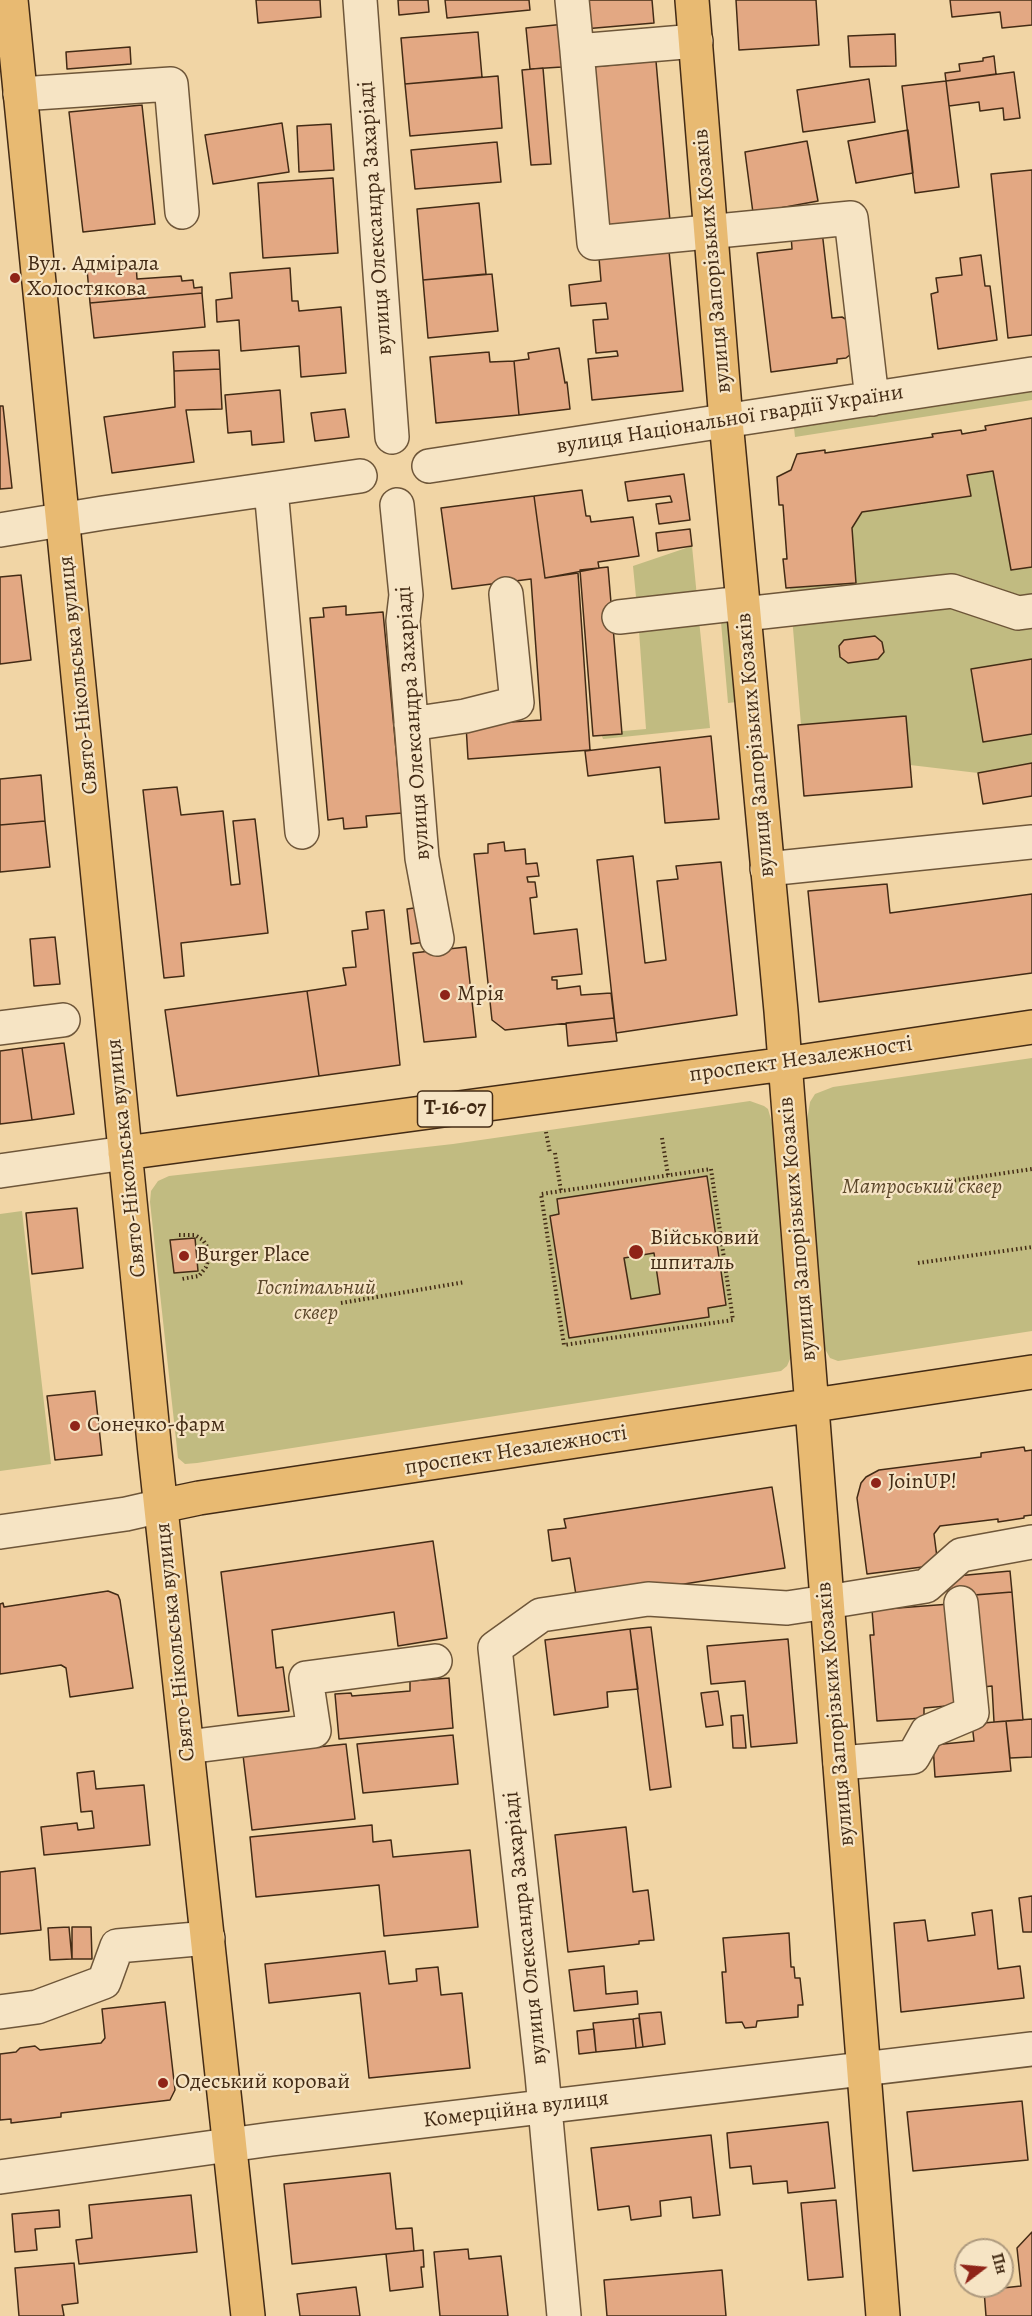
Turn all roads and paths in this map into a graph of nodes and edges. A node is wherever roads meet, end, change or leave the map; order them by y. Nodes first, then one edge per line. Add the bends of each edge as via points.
1 (10, 0) edge
2 (360, 0) edge
3 (572, 0) edge
4 (692, 0) edge
5 (696, 41) junction
6 (577, 51) junction
7 (20, 94) junction
8 (182, 212) dead end
9 (711, 231) junction
10 (1032, 374) edge
11 (872, 399) junction
12 (726, 421) junction
13 (392, 437) junction
14 (429, 466) junction
15 (360, 476) junction
16 (271, 489) junction
17 (397, 505) junction
18 (63, 519) junction
19 (0, 530) edge
20 (506, 594) dead end
21 (744, 609) junction
22 (1032, 611) edge
23 (619, 617) dead end
24 (411, 724) junction
25 (302, 832) dead end
26 (1032, 842) edge
27 (767, 869) junction
28 (437, 939) dead end
29 (63, 1020) dead end
30 (1032, 1027) edge
31 (0, 1028) edge
32 (785, 1064) junction
33 (546, 1131) dead end
34 (662, 1138) dead end
35 (125, 1153) junction
36 (1032, 1169) edge
37 (0, 1171) edge
38 (668, 1175) junction
39 (910, 1187) dead end
40 (561, 1191) junction
41 (179, 1235) dead end
42 (1032, 1247) edge
43 (918, 1263) dead end
44 (182, 1279) dead end
45 (465, 1282) dead end
46 (341, 1303) dead end
47 (1032, 1372) edge
48 (812, 1406) junction
49 (161, 1506) junction
50 (0, 1533) edge
51 (1032, 1542) edge
52 (827, 1602) junction
53 (961, 1603) dead end
54 (435, 1661) dead end
55 (187, 1747) junction
56 (840, 1763) junction
57 (208, 1938) junction
58 (0, 2012) edge
59 (1032, 2049) edge
60 (863, 2069) junction
61 (545, 2107) junction
62 (230, 2145) junction
63 (0, 2177) edge
64 (248, 2316) edge
65 (564, 2316) edge
66 (883, 2316) edge

1 - 7 main road, Свято-Нікольська вулиця
2 - 13 street, вулиця Олександра Захаріаді
3 - 6 street
4 - 5 main road, вулиця Запорізьких Козаків
5 - 6 street
5 - 9 main road, вулиця Запорізьких Козаків
6 - 9 street via 594,243
7 - 8 street via 171,84
7 - 18 main road, Свято-Нікольська вулиця
9 - 11 street via 851,218
9 - 12 main road, вулиця Запорізьких Козаків
10 - 11 street, вулиця Національної гвардії України
11 - 12 street, вулиця Національної гвардії України
12 - 14 street, вулиця Національної гвардії України
12 - 21 main road, вулиця Запорізьких Козаків
13 - 14 street
13 - 15 street
14 - 17 street
15 - 16 street
15 - 17 street
16 - 18 street
16 - 25 street
17 - 24 street, вулиця Олександра Захаріаді via 406,595 403,621
18 - 19 street
18 - 35 main road, Свято-Нікольська вулиця
20 - 24 street via 517,703
21 - 22 street via 952,591 1018,613
21 - 23 street
21 - 27 main road, вулиця Запорізьких Козаків
24 - 28 street, вулиця Олександра Захаріаді via 422,858
26 - 27 street
27 - 32 main road, вулиця Запорізьких Козаків
29 - 31 street
30 - 32 main road, проспект Незалежності
32 - 35 main road, проспект Незалежності / Т-16-07
32 - 48 main road, вулиця Запорізьких Козаків
33 - 40 path
34 - 38 path
35 - 37 street, проспект Незалежності
35 - 49 main road, Свято-Нікольська вулиця
36 - 39 path
38 - 40 path
38 - 40 path via 711,1169 733,1320 564,1345 541,1194
41 - 44 path via 195,1235 208,1248 206,1267 199,1276
42 - 43 path
45 - 46 path
47 - 48 main road, проспект Незалежності
48 - 49 main road, проспект Незалежності
48 - 52 main road, вулиця Запорізьких Козаків
49 - 50 street, проспект Незалежності
49 - 55 main road, Свято-Нікольська вулиця
51 - 52 street via 961,1555 926,1586
52 - 56 main road, вулиця Запорізьких Козаків
52 - 61 street, вулиця Олександра Захаріаді via 786,1608 648,1599 541,1615 495,1648
53 - 56 street via 972,1713 927,1732 913,1757
54 - 55 street via 306,1678 314,1731
55 - 57 main road, Свято-Нікольська вулиця
56 - 60 main road, вулиця Запорізьких Козаків
57 - 58 street via 117,1946 104,1982 37,2007
57 - 62 main road, Свято-Нікольська вулиця
59 - 60 street, Комерційна вулиця
60 - 61 street, Комерційна вулиця
60 - 66 main road, вулиця Запорізьких Козаків
61 - 62 street, Комерційна вулиця
61 - 65 street, вулиця Олександра Захаріаді
62 - 63 street, Комерційна вулиця
62 - 64 main road, Свято-Нікольська вулиця

